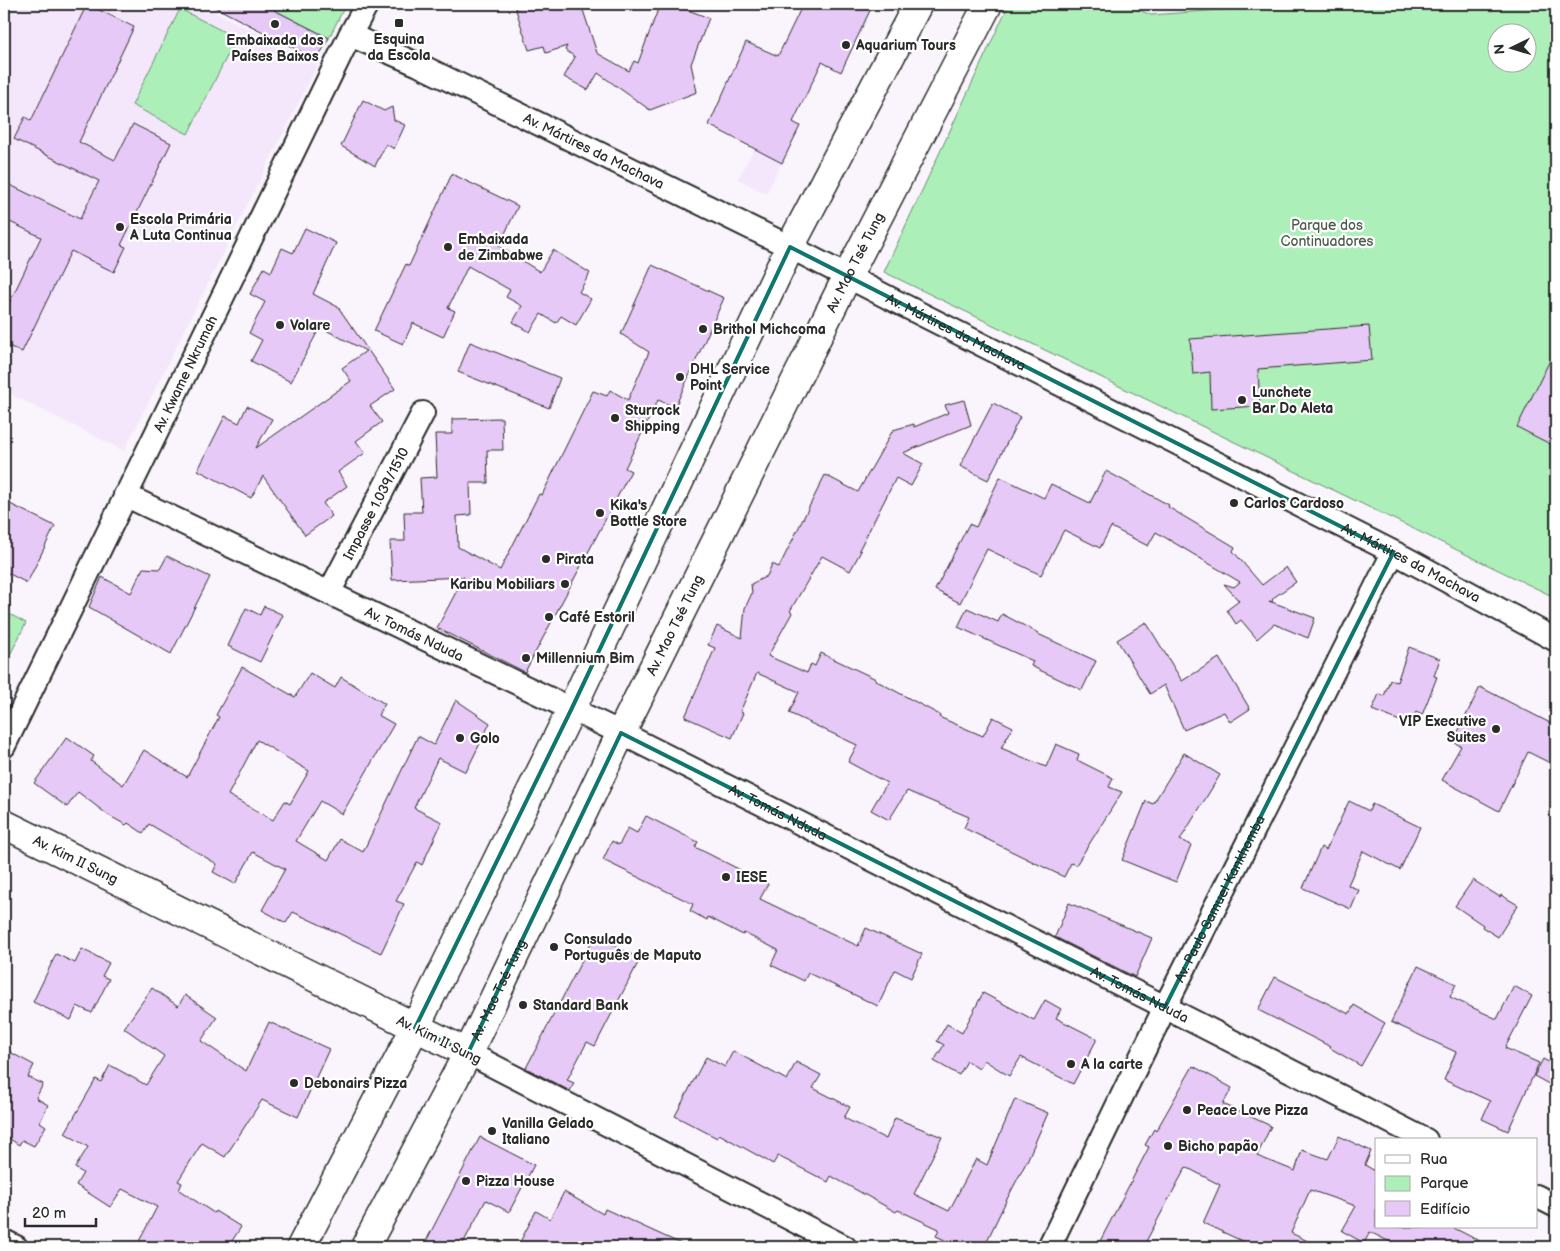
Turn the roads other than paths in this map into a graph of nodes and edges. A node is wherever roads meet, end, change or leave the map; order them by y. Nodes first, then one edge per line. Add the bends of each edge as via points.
1 (367, 4) edge
2 (918, 4) edge
3 (988, 4) edge
4 (350, 34) junction
5 (790, 246) junction
6 (848, 277) junction
7 (423, 413) dead end
8 (125, 495) junction
9 (1393, 553) junction
10 (329, 593) junction
11 (1556, 640) edge
12 (572, 710) junction
13 (621, 733) junction
14 (4, 746) edge
15 (4, 824) edge
16 (1165, 1007) junction
17 (415, 1028) junction
18 (468, 1053) junction
19 (1422, 1138) edge
20 (1538, 1197) edge
21 (1556, 1206) edge
22 (4, 1241) edge
23 (16, 1247) edge
24 (301, 1247) edge
25 (365, 1247) edge
26 (845, 1247) edge
27 (1049, 1247) edge

1 - 4 street, Av. Kwame Nkrumah
2 - 5 main road
3 - 6 main road, Av. Mao Tsé Tung
4 - 5 street, Av. Mártires da Machava
4 - 8 street, Av. Kwame Nkrumah
5 - 6 street, Av. Mártires da Machava
5 - 12 main road
6 - 9 street, Av. Mártires da Machava
6 - 13 main road, Av. Mao Tsé Tung
7 - 10 street, Impasse 1.039/1510
8 - 10 street, Av. Tomás Nduda
8 - 14 street, Av. Kwame Nkrumah
9 - 11 street, Av. Mártires da Machava via 1404,556
9 - 16 street, Av. Paulo Samuel Kankhomba
10 - 12 street, Av. Tomás Nduda
12 - 13 street, Av. Tomás Nduda
12 - 17 main road
13 - 16 street, Av. Tomás Nduda
13 - 18 main road, Av. Mao Tsé Tung
15 - 17 main road, Av. Kim II Sung
16 - 19 street, Av. Tomás Nduda
16 - 27 street, Av. Paulo Samuel Kankhomba
17 - 18 main road, Av. Kim II Sung
17 - 24 main road
18 - 25 main road, Av. Mao Tsé Tung
18 - 26 street, Av. Kim II Sung
20 - 21 street
22 - 23 street

